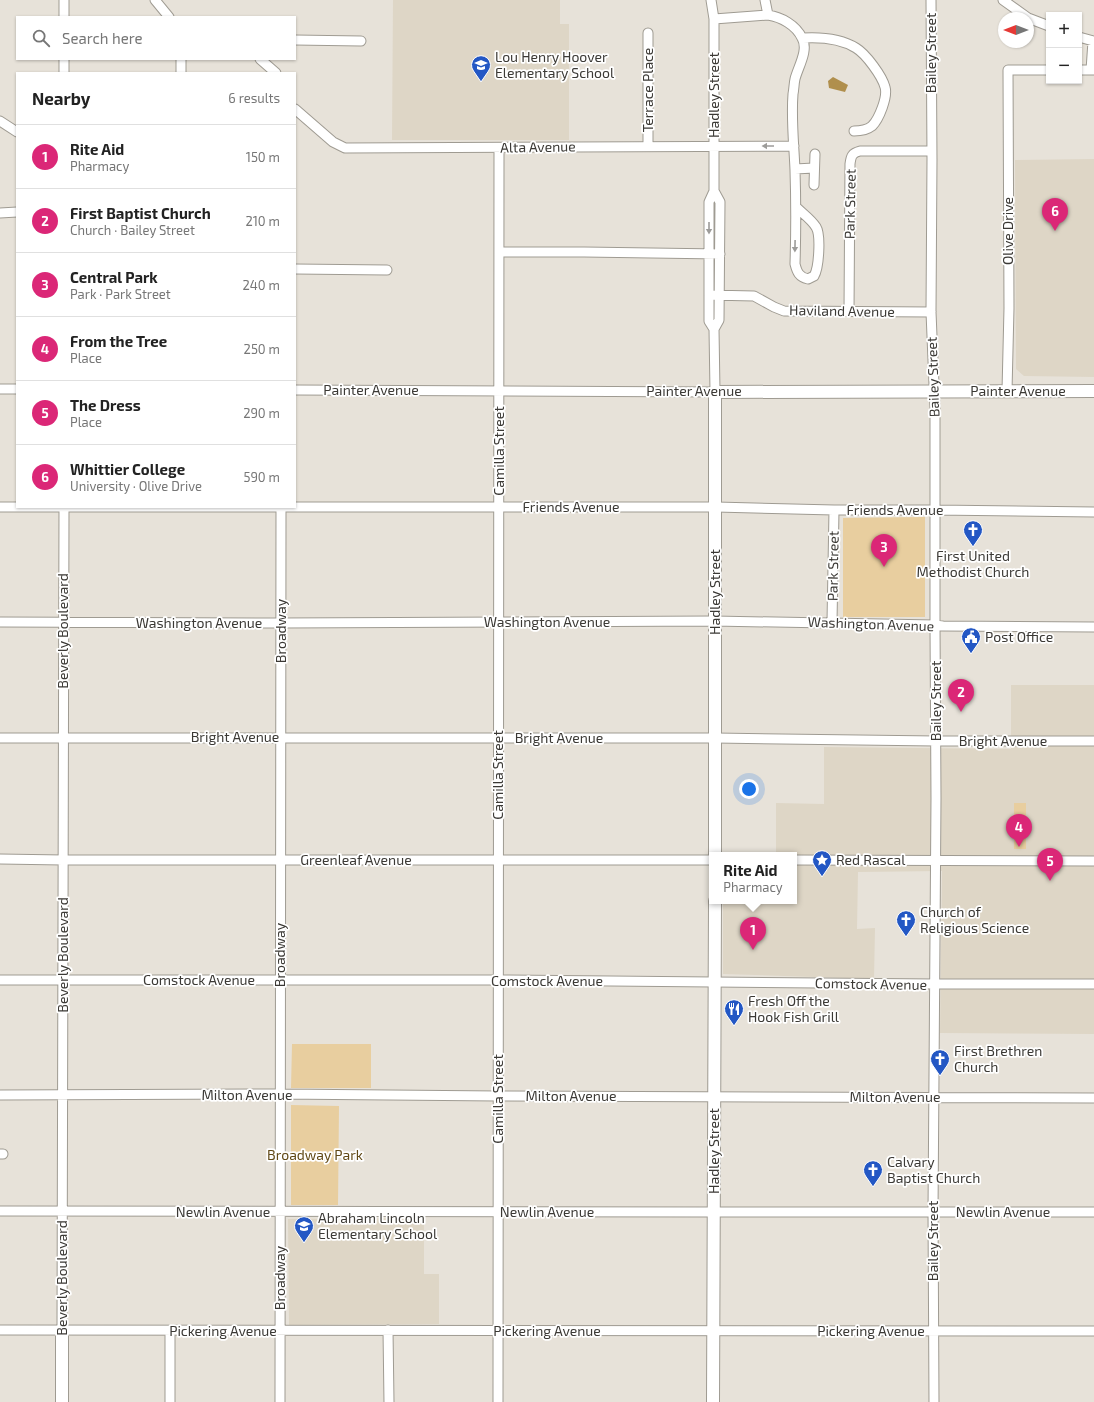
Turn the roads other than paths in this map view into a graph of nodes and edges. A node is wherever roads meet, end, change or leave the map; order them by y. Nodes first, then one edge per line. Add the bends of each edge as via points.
1 (64, 0) edge
2 (155, 0) edge
3 (711, 0) edge
4 (765, 0) edge
5 (931, 0) edge
6 (1003, 0) edge
7 (1020, 12) edge
8 (768, 15) junction
9 (64, 16) edge
10 (168, 16) edge
11 (714, 19) junction
12 (1034, 20) edge
13 (1046, 25) edge
14 (648, 33) dead end
15 (802, 38) junction
16 (1082, 38) edge
17 (296, 40) edge
18 (361, 41) dead end
19 (64, 60) edge
20 (181, 60) edge
21 (261, 60) edge
22 (1046, 70) edge
23 (1082, 70) edge
24 (1093, 70) edge
25 (64, 72) edge
26 (181, 72) edge
27 (275, 72) edge
28 (296, 110) edge
29 (0, 121) edge
30 (16, 131) edge
31 (854, 131) dead end
32 (648, 146) junction
33 (714, 146) junction
34 (794, 146) junction
35 (499, 148) junction
36 (932, 151) junction
37 (815, 154) dead end
38 (814, 168) junction
39 (795, 169) junction
40 (814, 185) dead end
41 (714, 190) junction
42 (796, 207) junction
43 (0, 212) edge
44 (16, 212) edge
45 (499, 252) junction
46 (710, 254) junction
47 (720, 254) junction
48 (296, 269) edge
49 (387, 270) dead end
50 (709, 295) junction
51 (720, 295) junction
52 (850, 311) junction
53 (931, 312) junction
54 (714, 329) junction
55 (0, 389) edge
56 (16, 389) edge
57 (296, 390) edge
58 (499, 391) junction
59 (934, 391) junction
60 (1006, 391) junction
61 (1094, 391) edge
62 (715, 392) junction
63 (0, 507) edge
64 (16, 507) edge
65 (296, 507) edge
66 (64, 508) edge
67 (281, 508) edge
68 (499, 508) junction
69 (716, 508) junction
70 (834, 510) junction
71 (935, 510) junction
72 (1094, 512) edge
73 (714, 621) junction
74 (0, 622) edge
75 (832, 622) junction
76 (63, 623) junction
77 (498, 623) junction
78 (281, 624) junction
79 (935, 625) junction
80 (1094, 627) edge
81 (281, 737) junction
82 (0, 738) edge
83 (498, 738) junction
84 (715, 738) junction
85 (63, 739) junction
86 (1094, 741) edge
87 (936, 742) junction
88 (715, 852) edge
89 (0, 859) edge
90 (63, 860) junction
91 (281, 860) junction
92 (498, 860) junction
93 (709, 860) edge
94 (797, 860) edge
95 (936, 861) junction
96 (1094, 861) edge
97 (715, 904) edge
98 (0, 980) edge
99 (63, 980) junction
100 (498, 980) junction
101 (280, 981) junction
102 (714, 982) junction
103 (935, 984) junction
104 (1094, 984) edge
105 (280, 1094) junction
106 (0, 1095) edge
107 (61, 1096) junction
108 (498, 1096) junction
109 (714, 1096) junction
110 (934, 1097) junction
111 (1094, 1098) edge
112 (0, 1211) edge
113 (62, 1212) junction
114 (280, 1212) junction
115 (498, 1212) junction
116 (714, 1212) junction
117 (933, 1212) junction
118 (1094, 1212) edge
119 (0, 1330) edge
120 (280, 1330) junction
121 (388, 1330) junction
122 (498, 1330) junction
123 (62, 1331) junction
124 (170, 1331) junction
125 (714, 1331) junction
126 (933, 1331) junction
127 (1094, 1331) edge
128 (62, 1402) edge
129 (170, 1402) edge
130 (280, 1402) edge
131 (388, 1402) edge
132 (498, 1402) edge
133 (713, 1402) edge
134 (934, 1402) edge

1 - 9 street
2 - 10 street
3 - 11 street, Hadley Street
4 - 8 street
5 - 36 street, Bailey Street
6 - 7 street
8 - 11 street
8 - 15 street via 784,20 794,27
11 - 33 street, Hadley Street
12 - 13 street
14 - 32 street, Terrace Place
15 - 31 street via 830,38 857,48 868,59 882,81 886,93 883,106 872,126
15 - 34 street via 803,53 795,79 793,98
16 - 24 street via 1093,41
17 - 18 street
19 - 25 street
20 - 26 street
21 - 27 street
22 - 60 street, Olive Drive via 1008,70 1009,308
23 - 24 street
28 - 35 street, Alta Avenue via 333,142 345,148
29 - 30 street
32 - 33 street, Alta Avenue
32 - 35 street, Alta Avenue
34 -> 33 street, Alta Avenue
33 - 41 street, Hadley Street
34 - 39 street
35 - 45 street, Camilla Street
36 - 52 street, Park Street via 854,152 850,164
36 - 53 street, Bailey Street
37 - 38 street
38 - 39 street
38 - 40 street
39 - 42 street
41 -> 46 street, Hadley Street via 710,202
41 - 47 street, Hadley Street via 720,202
42 -> 42 street via 795,264 800,276 808,279 814,276 818,267 817,230
43 - 44 street
45 - 46 street
45 - 58 street, Camilla Street
46 - 47 street
46 - 50 street, Hadley Street
47 - 51 street, Hadley Street
48 - 49 street
50 - 51 street, Haviland Avenue
50 - 54 street, Hadley Street via 709,321
51 - 52 street, Haviland Avenue via 754,296 784,311
51 - 54 street, Hadley Street via 720,320
52 - 53 street, Haviland Avenue
53 - 59 street, Bailey Street
54 - 62 street, Hadley Street
55 - 56 street
57 - 58 street, Painter Avenue
58 - 62 street, Painter Avenue
58 - 68 street, Camilla Street
59 - 60 main road, Painter Avenue
59 - 62 main road, Painter Avenue
59 - 71 street, Bailey Street
60 - 61 main road, Painter Avenue
62 - 69 main road, Hadley Street
63 - 64 street, Friends Avenue
65 - 68 street, Friends Avenue
66 - 76 street, Beverly Boulevard
67 - 78 street, Broadway
68 - 69 street, Friends Avenue
68 - 77 street, Camilla Street
69 - 70 street, Friends Avenue
69 - 73 main road, Hadley Street
70 - 71 street, Friends Avenue
70 - 75 street, Park Street
71 - 72 street, Friends Avenue
71 - 79 street, Bailey Street
73 - 75 street, Washington Avenue
73 - 77 street, Washington Avenue
73 - 84 main road, Hadley Street
74 - 76 street, Washington Avenue
75 - 79 street, Washington Avenue
76 - 78 street, Washington Avenue
76 - 85 street, Beverly Boulevard
77 - 78 street, Washington Avenue
77 - 83 street, Camilla Street
78 - 81 street, Broadway
79 - 80 street, Washington Avenue
79 - 87 street, Bailey Street
81 - 83 street, Bright Avenue
81 - 85 street, Bright Avenue
81 - 91 street, Broadway
82 - 85 street, Bright Avenue
83 - 84 street, Bright Avenue
83 - 92 street, Camilla Street
84 - 87 street, Bright Avenue
84 - 88 main road, Hadley Street
85 - 90 street, Beverly Boulevard
86 - 87 street, Bright Avenue
87 - 95 street, Bailey Street
89 - 90 street, Greenleaf Avenue
90 - 91 street, Greenleaf Avenue
90 - 99 street, Beverly Boulevard
91 - 92 street, Greenleaf Avenue
91 - 101 street, Broadway
92 - 93 street, Greenleaf Avenue
92 - 100 street, Camilla Street
94 - 95 street
95 - 96 street
95 - 103 street, Bailey Street
97 - 102 main road, Hadley Street
98 - 99 street, Comstock Avenue
99 - 101 street, Comstock Avenue
99 - 107 street, Beverly Boulevard
100 - 101 street, Comstock Avenue
100 - 102 street, Comstock Avenue
100 - 108 street, Camilla Street
101 - 105 street, Broadway
102 - 103 street, Comstock Avenue
102 - 109 main road, Hadley Street
103 - 104 street, Comstock Avenue
103 - 110 street, Bailey Street
105 - 107 street, Milton Avenue
105 - 108 street, Milton Avenue
105 - 114 street, Broadway
106 - 107 street, Milton Avenue
107 - 113 street, Beverly Boulevard
108 - 109 street, Milton Avenue
108 - 115 street, Camilla Street
109 - 110 street, Milton Avenue
109 - 116 main road, Hadley Street
110 - 111 street, Milton Avenue
110 - 117 street, Bailey Street
112 - 113 street, Newlin Avenue
113 - 114 street, Newlin Avenue
113 - 123 street, Beverly Boulevard
114 - 115 street, Newlin Avenue
114 - 120 street, Broadway
115 - 116 street, Newlin Avenue
115 - 122 street, Camilla Street
116 - 117 street, Newlin Avenue
116 - 125 main road, Hadley Street
117 - 118 street, Newlin Avenue
117 - 126 street, Bailey Street
119 - 123 street, Pickering Avenue
120 - 121 street, Pickering Avenue
120 - 124 street, Pickering Avenue
120 - 130 street, Broadway
121 - 122 street, Pickering Avenue
121 - 131 street
122 - 125 street, Pickering Avenue
122 - 132 street, Camilla Street
123 - 124 street, Pickering Avenue
123 - 128 main road, Beverly Boulevard
124 - 129 street
125 - 126 street, Pickering Avenue
125 - 133 main road, Hadley Street
126 - 127 street, Pickering Avenue
126 - 134 street, Bailey Street

